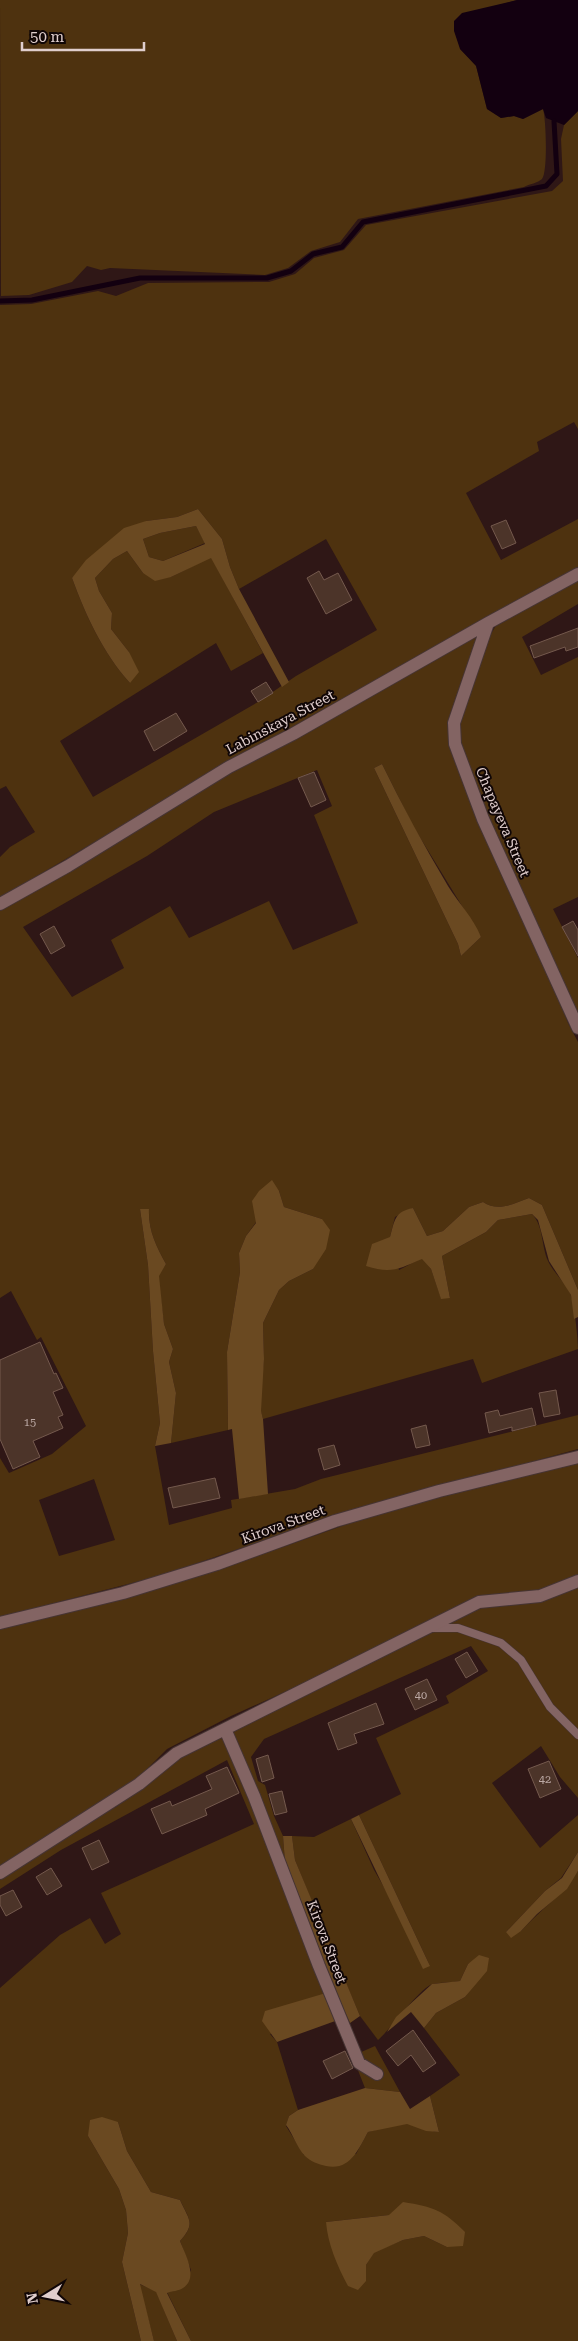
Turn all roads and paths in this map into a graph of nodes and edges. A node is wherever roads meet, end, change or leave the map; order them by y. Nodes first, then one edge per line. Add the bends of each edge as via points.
1 (578, 574) edge
2 (488, 623) junction
3 (0, 904) edge
4 (578, 1028) edge
5 (578, 1457) edge
6 (578, 1581) edge
7 (0, 1623) edge
8 (425, 1628) junction
9 (225, 1729) junction
10 (578, 1735) edge
11 (0, 1873) edge
12 (378, 2074) dead end

1 - 2 street, Labinskaya Street
2 - 3 street, Labinskaya Street via 294,734 229,767
2 - 4 street, Chapayeva Street via 454,723 455,744 483,818
5 - 7 street, Kirova Street via 420,1496 335,1521 217,1564 122,1593
6 - 8 street via 540,1596 479,1602
8 - 9 street
8 - 10 lane via 458,1628 501,1643 521,1660 550,1706
9 - 11 street via 177,1753 139,1784
9 - 12 street, Kirova Street via 360,2063

